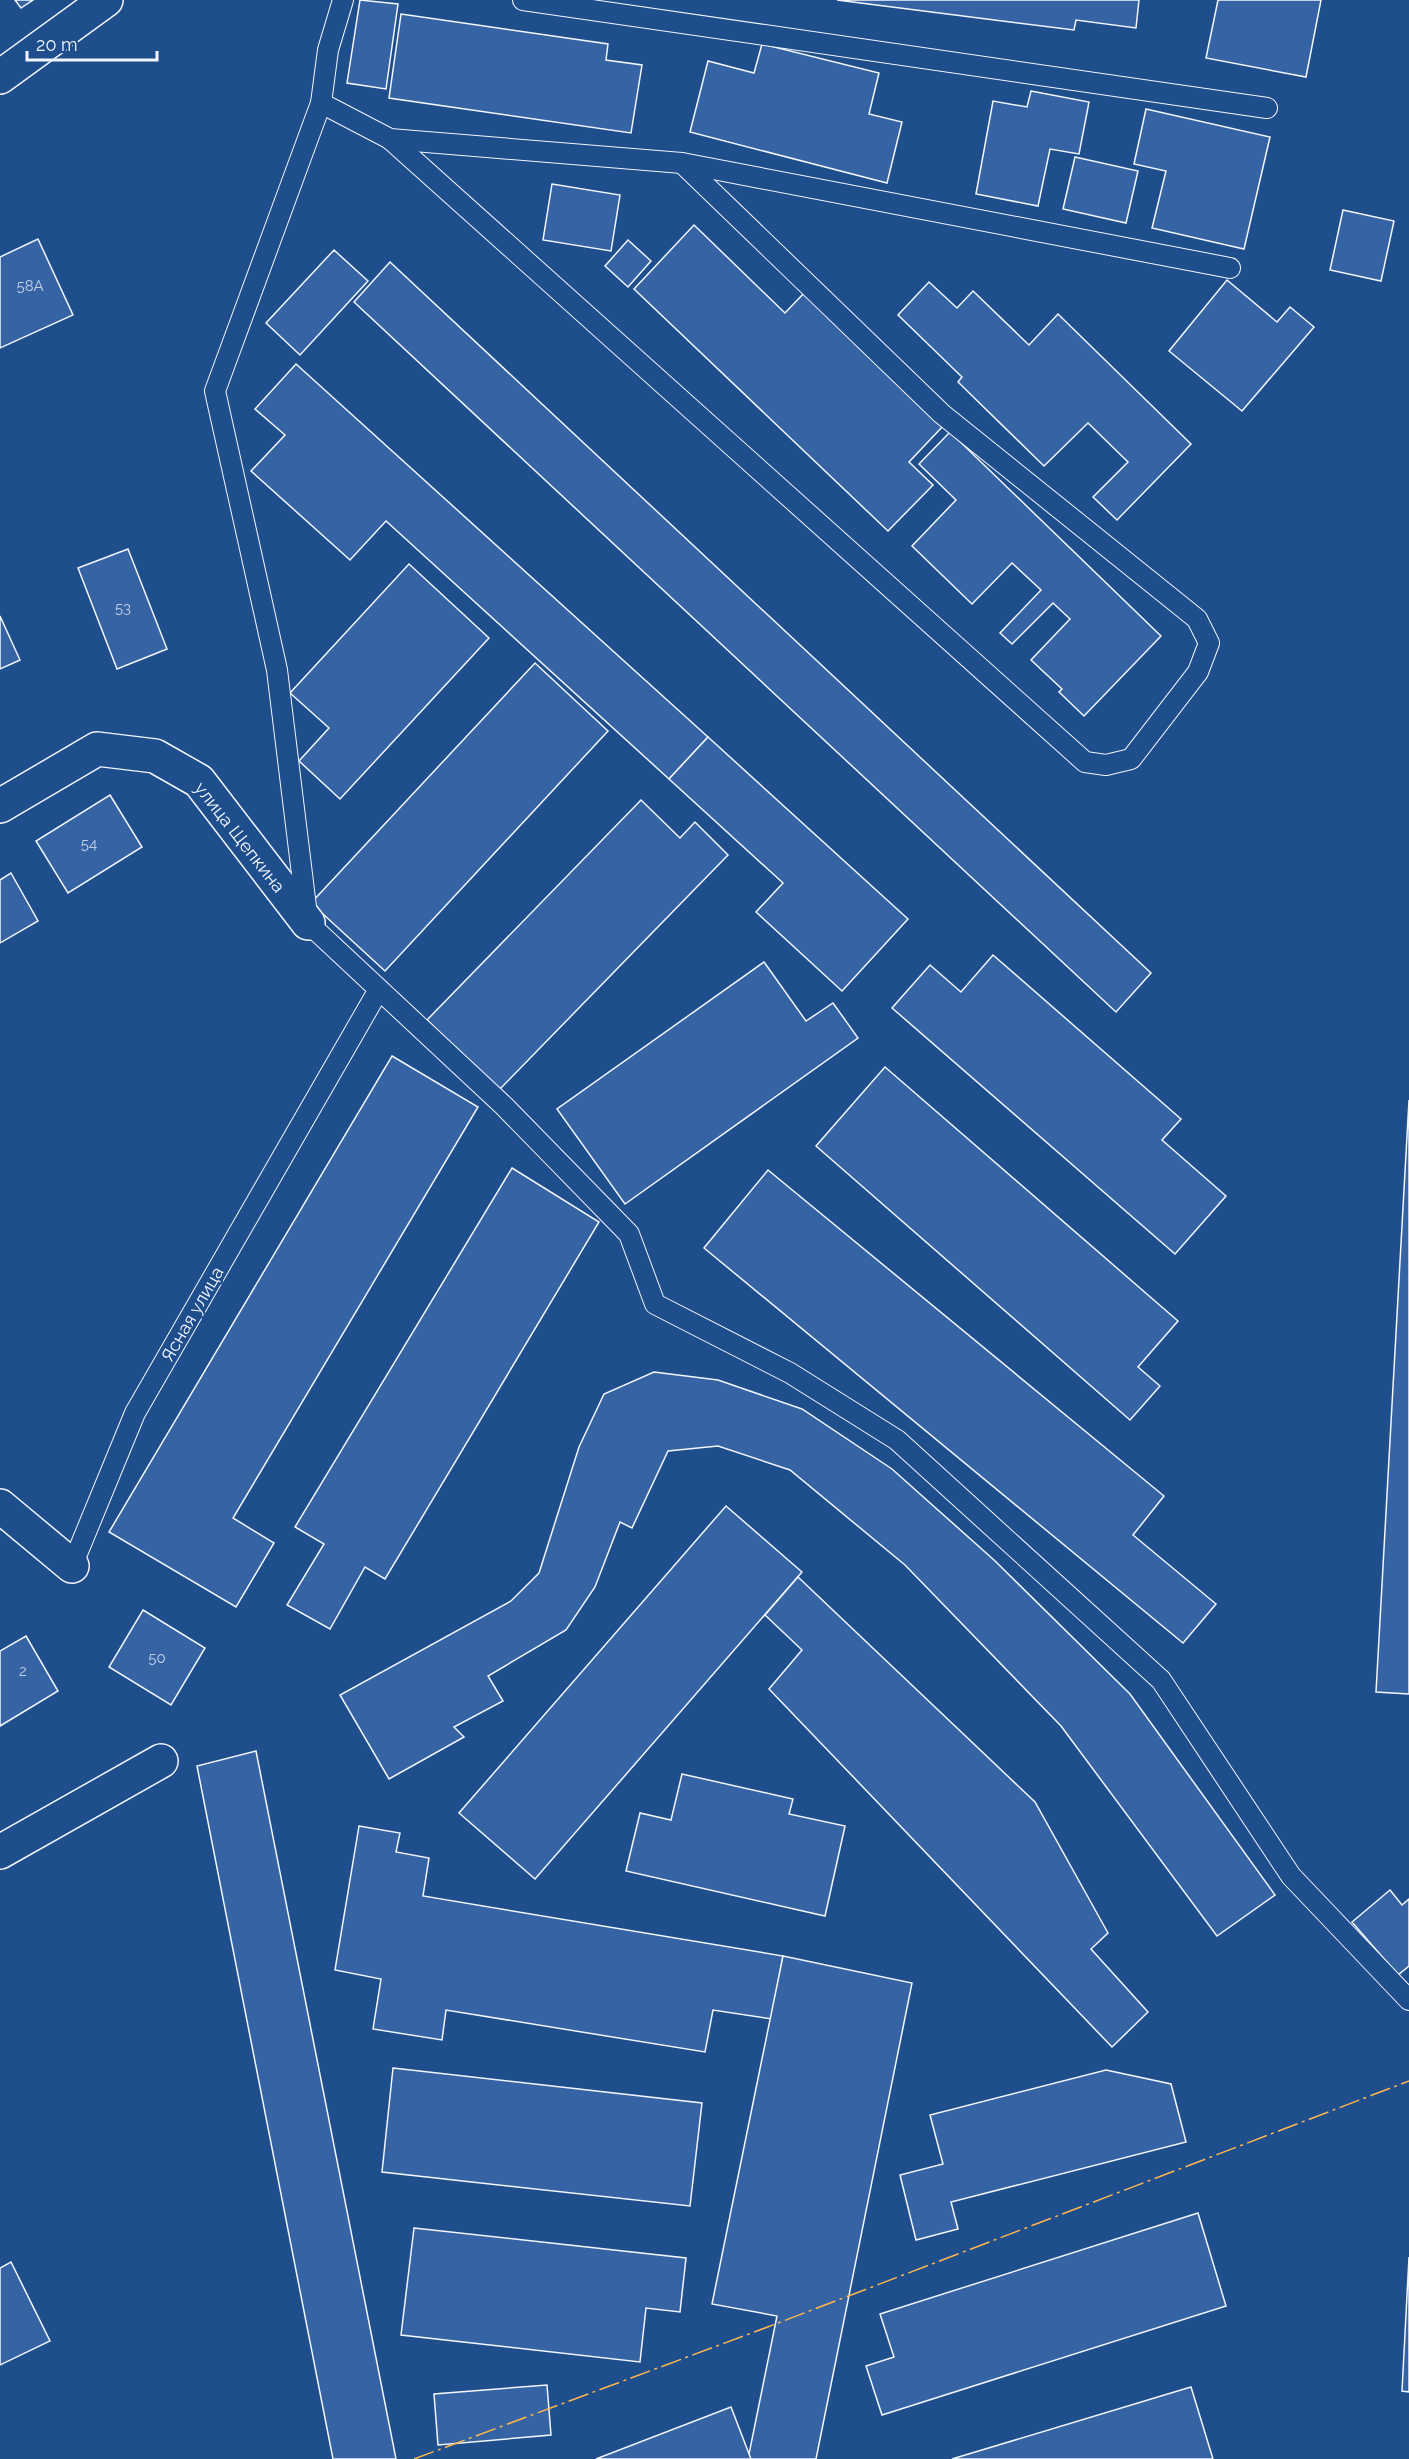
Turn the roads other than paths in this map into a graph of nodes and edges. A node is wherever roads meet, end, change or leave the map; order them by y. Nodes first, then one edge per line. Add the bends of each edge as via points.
1 (106, 0) edge
2 (343, 0) edge
3 (523, 0) edge
4 (0, 77) edge
5 (321, 103) junction
6 (1267, 108) dead end
7 (390, 139) junction
8 (682, 163) junction
9 (1230, 268) dead end
10 (0, 807) edge
11 (308, 923) junction
12 (378, 991) junction
13 (0, 1506) edge
14 (72, 1566) joint
15 (161, 1761) dead end
16 (0, 1852) edge
17 (1409, 2000) edge

1 - 4 street
2 - 5 lane via 327,50
3 - 6 lane
5 - 7 lane
5 - 11 lane via 215,391 277,670
7 - 8 lane
7 - 8 lane via 1085,762 1106,765 1131,759 1198,672 1209,644 1197,619 942,414
8 - 9 lane
10 - 11 street, улица Щепкина via 98,749 155,756 199,781
11 - 12 lane
12 - 14 lane, Ясная улица via 135,1413
12 - 17 lane via 504,1106 629,1234 655,1304 790,1373 897,1440 1161,1680 1291,1876
13 - 14 street, Ясная улица
15 - 16 street

